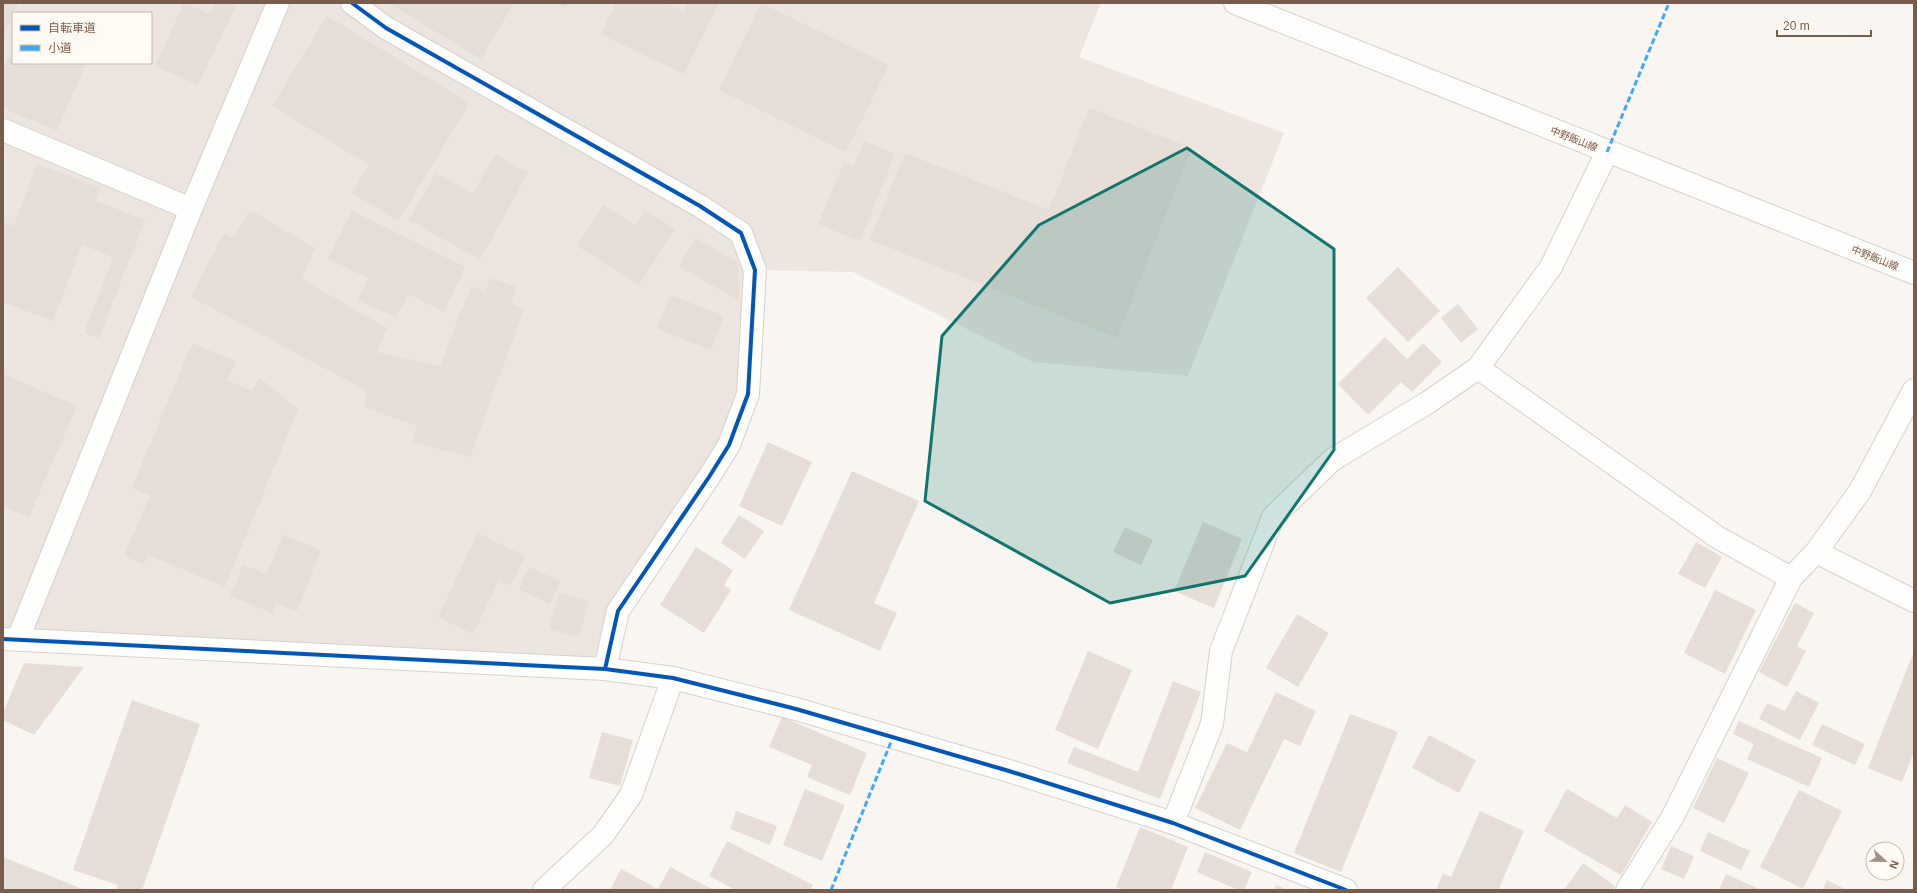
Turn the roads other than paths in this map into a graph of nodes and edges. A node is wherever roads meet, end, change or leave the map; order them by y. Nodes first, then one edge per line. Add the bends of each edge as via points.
1 (278, 3) edge
2 (352, 3) edge
3 (1234, 3) edge
4 (3, 130) edge
5 (1607, 152) junction
6 (191, 209) junction
7 (1914, 273) edge
8 (1478, 368) junction
9 (1914, 390) edge
10 (1816, 552) junction
11 (1791, 578) junction
12 (1914, 601) edge
13 (10, 639) edge
14 (605, 669) junction
15 (673, 678) junction
16 (1173, 823) junction
17 (544, 890) edge
18 (1346, 890) edge
19 (1627, 890) edge

1 - 6 street
2 - 14 street via 386,28 700,206 741,233 755,270 748,394 729,445 618,611
3 - 5 street, 中野飯山線
4 - 6 street
5 - 7 street, 中野飯山線
5 - 8 street via 1551,267
6 - 13 street
8 - 11 street via 1717,537
8 - 16 street via 1427,403 1332,460 1273,517 1221,651 1212,724
9 - 10 street via 1860,491
10 - 11 street
10 - 12 street
11 - 19 street via 1672,818
13 - 14 street
14 - 15 street
15 - 16 street via 824,717 1009,771
15 - 17 street via 631,795 603,835
16 - 18 street

